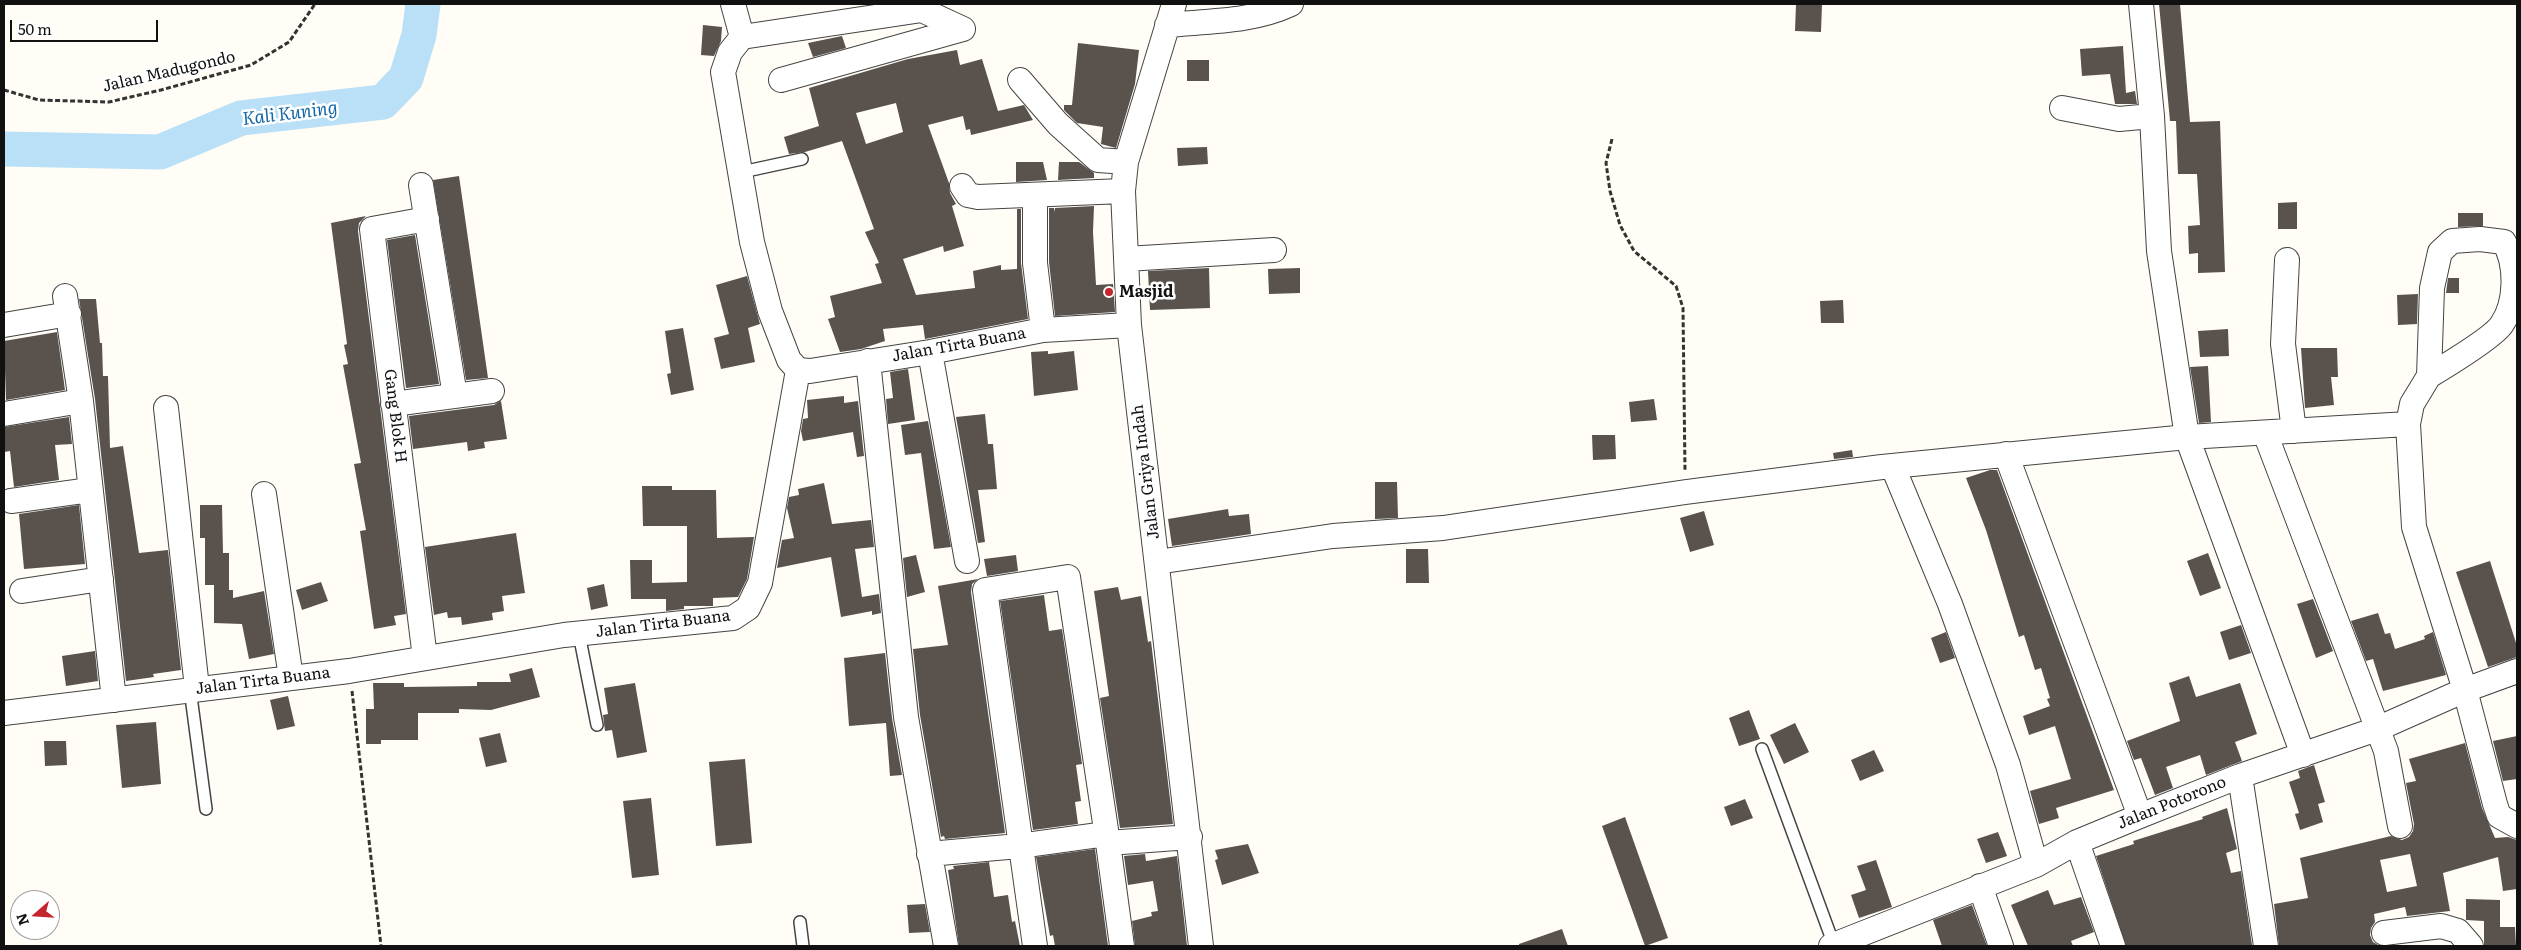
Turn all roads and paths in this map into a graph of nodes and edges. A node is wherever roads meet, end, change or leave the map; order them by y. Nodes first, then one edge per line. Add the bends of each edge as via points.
1 (314, 4) edge
2 (733, 4) edge
3 (1292, 4) edge
4 (2141, 4) edge
5 (921, 7) edge
6 (1170, 14) edge
7 (742, 37) junction
8 (780, 80) dead end
9 (1020, 80) dead end
10 (4, 90) edge
11 (2062, 108) dead end
12 (2152, 116) junction
13 (1612, 139) dead end
14 (802, 159) dead end
15 (1126, 162) junction
16 (742, 172) junction
17 (421, 185) dead end
18 (962, 186) dead end
19 (1123, 191) junction
20 (1035, 195) junction
21 (427, 219) junction
22 (1274, 250) dead end
23 (1126, 259) junction
24 (2287, 260) dead end
25 (4, 325) edge
26 (1129, 325) junction
27 (1043, 330) junction
28 (930, 352) junction
29 (868, 362) junction
30 (798, 370) junction
31 (2429, 376) junction
32 (492, 391) dead end
33 (455, 396) junction
34 (81, 401) junction
35 (393, 404) junction
36 (166, 408) dead end
37 (4, 414) edge
38 (2408, 424) junction
39 (2294, 431) junction
40 (2265, 433) junction
41 (2186, 436) junction
42 (2006, 454) junction
43 (1894, 467) junction
44 (90, 490) junction
45 (1686, 492) junction
46 (264, 494) dead end
47 (11, 501) dead end
48 (967, 561) dead end
49 (1157, 562) junction
50 (101, 580) junction
51 (22, 591) dead end
52 (579, 634) junction
53 (425, 658) junction
54 (349, 670) junction
55 (2517, 671) edge
56 (291, 678) junction
57 (194, 689) junction
58 (2465, 690) junction
59 (114, 700) junction
60 (4, 713) edge
61 (597, 725) dead end
62 (2377, 729) junction
63 (1762, 749) dead end
64 (2303, 755) junction
65 (2240, 776) junction
66 (206, 809) dead end
67 (2140, 816) junction
68 (2400, 826) dead end
69 (2517, 826) edge
70 (1190, 837) junction
71 (1107, 839) junction
72 (2077, 842) junction
73 (1019, 846) junction
74 (929, 854) junction
75 (2036, 865) junction
76 (1980, 886) junction
77 (800, 922) dead end
78 (2384, 933) dead end
79 (381, 946) edge
80 (803, 946) edge
81 (946, 946) edge
82 (1035, 946) edge
83 (1122, 946) edge
84 (1202, 946) edge
85 (1833, 946) edge
86 (2001, 946) edge
87 (2114, 946) edge
88 (2266, 946) edge
89 (2472, 946) edge

1 - 10 path, Jalan Madugondo via 289,42 251,65 161,90 109,102 39,100
2 - 7 street
3 - 6 street via 1254,17
4 - 12 street
5 - 7 street
5 - 8 street via 963,28
6 - 15 street, Jalan Griya Indah
7 - 16 street via 730,52 725,81
9 - 15 street via 1058,124 1098,160
11 - 12 street via 2119,118
12 - 41 street via 2159,251
13 - 45 path via 1606,163 1620,225 1634,251 1676,286 1683,308
14 - 16 lane
15 - 19 street, Jalan Griya Indah
16 - 30 street via 752,242 770,311 789,360
17 - 21 street
18 - 20 street via 968,195 978,197
19 - 20 street
19 - 23 street, Jalan Griya Indah
20 - 27 street via 1035,263
21 - 33 street
21 - 35 street, Gang Blok H via 372,229
22 - 23 street
23 - 26 street, Jalan Griya Indah
24 - 39 street via 2283,344
25 - 34 street via 67,305
26 - 27 street, Jalan Tirta Buana
26 - 49 street, Jalan Griya Indah
27 - 28 street, Jalan Tirta Buana
28 - 29 street, Jalan Tirta Buana
28 - 48 street
29 - 30 street, Jalan Tirta Buana
29 - 74 street via 906,717
30 - 52 street, Jalan Tirta Buana via 760,583 748,608 732,618
31 - 31 street via 2432,288 2440,252 2452,241 2480,239 2504,242 2513,266 2510,304 2502,325 2458,359
31 - 38 street via 2412,404
32 - 33 street
33 - 35 street
34 - 37 street
34 - 44 street
35 - 53 street, Gang Blok H
36 - 57 street
38 - 39 street
38 - 58 street via 2414,527
39 - 40 street
40 - 41 street
40 - 62 street
41 - 42 street
41 - 64 street
42 - 43 street
42 - 67 street
43 - 45 street
43 - 75 street via 1950,604 2008,765
44 - 47 street
44 - 50 street
45 - 49 street via 1443,528 1333,536
46 - 56 street
49 - 70 street, Jalan Griya Indah
50 - 51 street
50 - 59 street
52 - 53 street, Jalan Tirta Buana
52 - 61 lane
53 - 54 street, Jalan Tirta Buana
54 - 56 street, Jalan Tirta Buana
54 - 79 path
55 - 58 street, Jalan Potorono
56 - 57 street, Jalan Tirta Buana
57 - 59 street, Jalan Tirta Buana
57 - 66 lane
58 - 62 street, Jalan Potorono
58 - 69 street via 2500,816
59 - 60 street, Jalan Tirta Buana
62 - 64 street, Jalan Potorono
62 - 68 street via 2386,751
63 - 85 lane
64 - 65 street, Jalan Potorono
65 - 67 street, Jalan Potorono
65 - 88 street
67 - 72 street, Jalan Potorono
70 - 71 street
70 - 84 street, Jalan Griya Indah
71 - 73 street
71 - 73 street via 1068,577 985,590
71 - 83 street
72 - 75 street, Jalan Potorono
72 - 87 street
73 - 74 street
73 - 82 street
74 - 81 street
75 - 76 street, Jalan Potorono
76 - 85 street, Jalan Potorono
76 - 86 street
77 - 80 lane
78 - 89 street via 2441,926 2458,931

